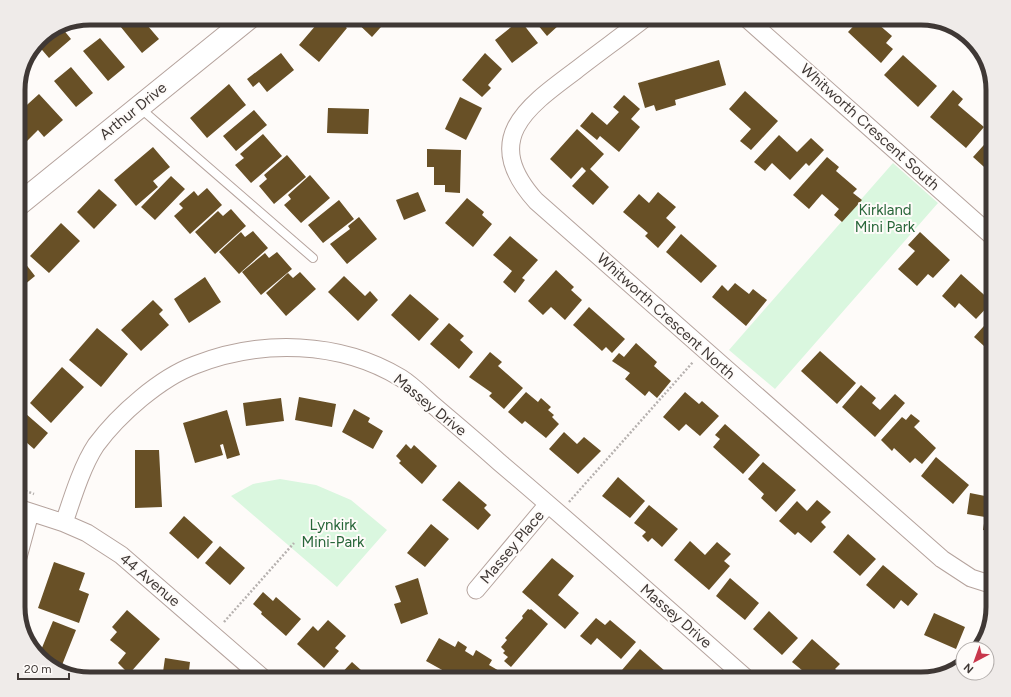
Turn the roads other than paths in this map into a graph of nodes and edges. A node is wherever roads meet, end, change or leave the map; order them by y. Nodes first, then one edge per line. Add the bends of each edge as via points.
1 (240, 25) edge
2 (636, 25) edge
3 (754, 25) edge
4 (138, 107) junction
5 (25, 198) edge
6 (986, 231) edge
7 (313, 258) dead end
8 (554, 508) junction
9 (25, 511) edge
10 (64, 523) junction
11 (986, 583) edge
12 (476, 590) dead end
13 (253, 672) edge
14 (739, 672) edge

1 - 4 main road, Arthur Drive
2 - 11 street, Whitworth Crescent North via 531,106 517,124 511,147 520,180 536,201 942,560 971,578
3 - 6 street, Whitworth Crescent South
4 - 5 main road, Arthur Drive
4 - 7 lane
8 - 10 street, Massey Drive via 402,379 364,360 318,348 276,348 232,353 194,365 157,385 126,413 96,446
8 - 12 street, Massey Place
8 - 14 street, Massey Drive
9 - 10 street, 44 Avenue
10 - 13 street, 44 Avenue via 87,533 121,554

